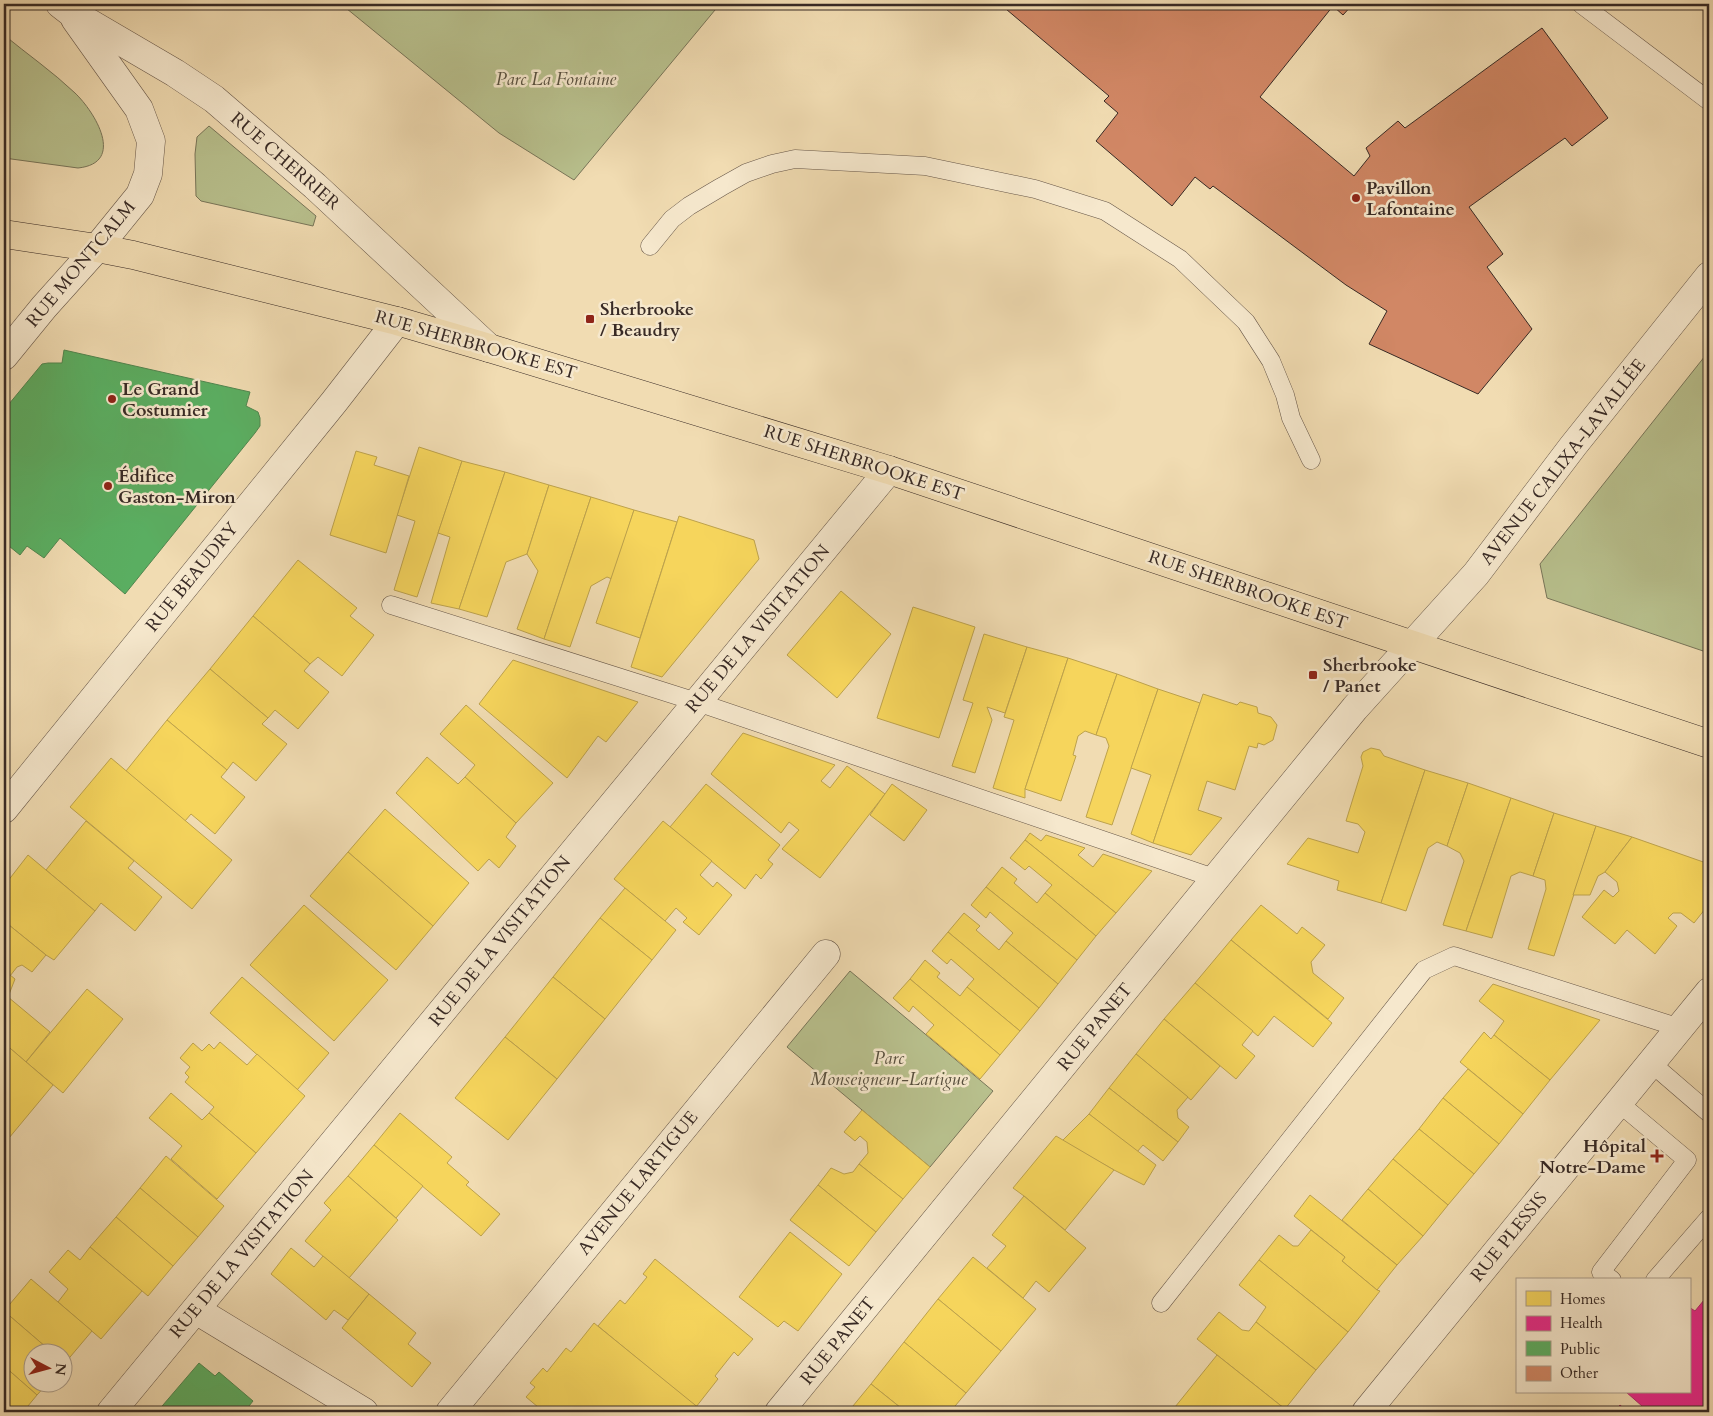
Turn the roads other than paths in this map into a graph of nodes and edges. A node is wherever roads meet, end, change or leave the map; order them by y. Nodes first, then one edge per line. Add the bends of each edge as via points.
1 (1582, 4) edge
2 (64, 8) edge
3 (1709, 101) edge
4 (4, 234) edge
5 (650, 246) dead end
6 (97, 248) junction
7 (1709, 276) edge
8 (397, 321) junction
9 (489, 348) junction
10 (4, 356) edge
11 (1311, 460) dead end
12 (889, 470) junction
13 (391, 605) dead end
14 (1413, 645) junction
15 (697, 702) junction
16 (1709, 744) edge
17 (4, 809) edge
18 (1217, 879) junction
19 (826, 954) dead end
20 (1709, 992) edge
21 (1680, 1028) junction
22 (1651, 1063) junction
23 (1619, 1103) junction
24 (1709, 1113) edge
25 (1709, 1218) edge
26 (1610, 1278) edge
27 (1657, 1278) edge
28 (1161, 1303) dead end
29 (196, 1310) junction
30 (111, 1412) edge
31 (364, 1412) edge
32 (450, 1412) edge
33 (779, 1412) edge
34 (1366, 1412) edge

1 - 3 lane
2 - 6 street, RUE MONTCALM via 139,109 151,141 148,174 140,195
2 - 9 street, RUE CHERRIER via 214,99 315,186
4 - 6 main road, RUE SHERBROOKE EST
5 - 11 lane via 672,219 689,206 746,173 795,159 925,166 1035,189 1105,211 1180,259 1246,322 1271,361 1291,418
6 - 8 main road, RUE SHERBROOKE EST
6 - 10 street, RUE MONTCALM
7 - 14 street, AVENUE CALIXA-LAVALLÉE via 1476,574
8 - 9 main road, RUE SHERBROOKE EST
8 - 17 street, RUE BEAUDRY
9 - 12 main road, RUE SHERBROOKE EST
12 - 14 main road, RUE SHERBROOKE EST
12 - 15 street, RUE DE LA VISITATION
13 - 15 lane
14 - 16 main road, RUE SHERBROOKE EST
14 - 18 street, RUE PANET via 1355,708
15 - 18 lane
15 - 29 street, RUE DE LA VISITATION
18 - 33 street, RUE PANET
19 - 32 street, AVENUE LARTIGUE
20 - 21 street, RUE PLESSIS
21 - 22 street, RUE PLESSIS
21 - 28 lane via 1454,956 1424,970
22 - 23 street, RUE PLESSIS
22 - 24 lane
23 - 26 lane via 1687,1160 1602,1272
23 - 34 street, RUE PLESSIS
25 - 27 lane
29 - 30 street, RUE DE LA VISITATION
29 - 31 street

